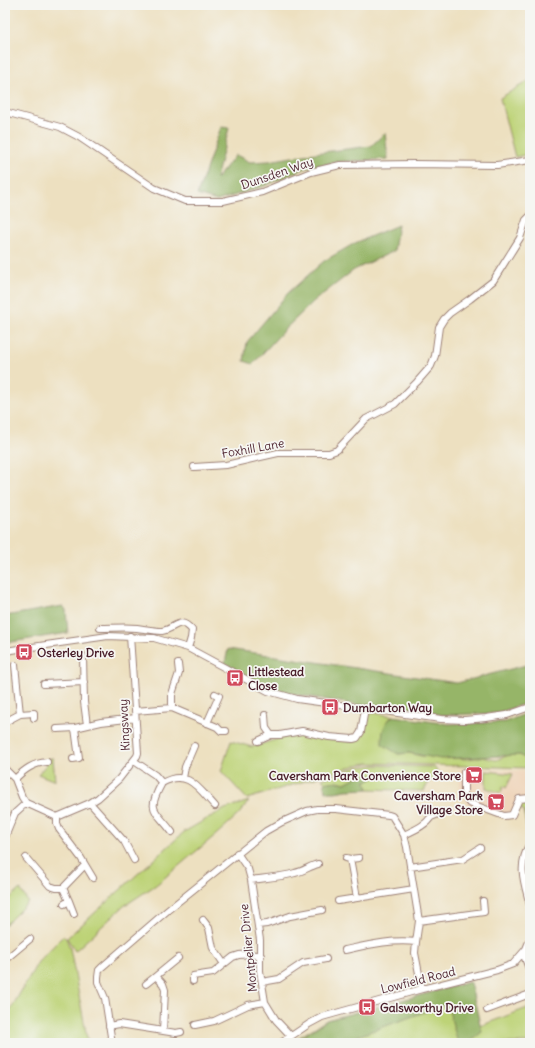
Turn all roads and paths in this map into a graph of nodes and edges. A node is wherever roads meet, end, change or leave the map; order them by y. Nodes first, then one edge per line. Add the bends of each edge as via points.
1 (5, 112) edge
2 (530, 160) edge
3 (530, 216) edge
4 (194, 467) dead end
5 (103, 627) dead end
6 (130, 636) junction
7 (188, 648) junction
8 (5, 651) edge
9 (83, 656) dead end
10 (15, 664) dead end
11 (178, 664) dead end
12 (47, 681) dead end
13 (84, 682) junction
14 (218, 695) dead end
15 (530, 707) edge
16 (172, 708) junction
17 (365, 709) junction
18 (135, 711) junction
19 (20, 714) junction
20 (35, 714) dead end
21 (265, 715) dead end
22 (135, 718) junction
23 (5, 722) edge
24 (207, 723) junction
25 (87, 725) junction
26 (75, 728) junction
27 (56, 729) dead end
28 (226, 731) dead end
29 (271, 735) junction
30 (258, 741) dead end
31 (195, 750) dead end
32 (77, 759) dead end
33 (134, 761) junction
34 (43, 764) dead end
35 (5, 769) edge
36 (464, 772) dead end
37 (183, 778) junction
38 (14, 779) junction
39 (162, 783) junction
40 (530, 798) edge
41 (26, 803) junction
42 (90, 803) junction
43 (214, 803) dead end
44 (436, 815) dead end
45 (57, 817) junction
46 (172, 832) dead end
47 (404, 835) junction
48 (5, 837) edge
49 (530, 843) edge
50 (480, 848) dead end
51 (237, 854) junction
52 (26, 858) dead end
53 (359, 858) dead end
54 (134, 860) dead end
55 (318, 864) dead end
56 (85, 865) junction
57 (410, 867) junction
58 (93, 878) dead end
59 (251, 880) junction
60 (63, 888) junction
61 (414, 889) junction
62 (357, 898) junction
63 (338, 901) dead end
64 (483, 902) dead end
65 (530, 905) edge
66 (322, 910) dead end
67 (74, 914) dead end
68 (203, 920) dead end
69 (419, 921) junction
70 (258, 925) junction
71 (27, 939) dead end
72 (530, 939) edge
73 (416, 942) junction
74 (345, 950) dead end
75 (523, 953) junction
76 (261, 956) junction
77 (178, 958) dead end
78 (326, 959) dead end
79 (5, 960) edge
80 (224, 964) junction
81 (530, 971) edge
82 (156, 976) junction
83 (192, 976) dead end
84 (262, 982) junction
85 (146, 984) dead end
86 (422, 989) junction
87 (530, 994) edge
88 (265, 1002) junction
89 (487, 1010) dead end
90 (195, 1025) dead end
91 (109, 1026) junction
92 (163, 1031) junction
93 (181, 1032) dead end
94 (291, 1036) junction
95 (112, 1043) edge
96 (281, 1043) edge

1 - 2 street, Dunsden Way via 60,127 154,188 185,201 223,201 262,192 311,172 340,165 497,166
3 - 4 street, Foxhill Lane via 520,238 493,281 444,319 439,327 431,366 395,404 366,418 344,445 329,452 278,452 226,465
5 - 7 street via 164,631 184,623 192,630
6 - 7 street via 154,638
6 - 8 street via 108,636
6 - 18 street, Kingsway
7 - 17 street via 268,691 297,699
9 - 13 street
10 - 19 street
11 - 16 street via 179,673 172,694
12 - 13 street
13 - 25 street
14 - 24 street
15 - 17 street via 507,715 465,720
16 - 18 street
16 - 24 street
17 - 29 street via 361,732 353,740 302,731
18 - 22 street, Kingsway
19 - 20 street
19 - 23 street
21 - 29 street via 266,728
22 - 25 street
22 - 33 street, Kingsway via 138,753
24 - 28 street
25 - 26 street
26 - 27 street
26 - 32 street
29 - 30 street
31 - 37 street via 185,767
33 - 39 street
33 - 42 street, Kingsway via 119,779
34 - 38 street via 29,766
35 - 38 street
36 - 40 street via 464,793 469,803 504,816 512,815 519,799
37 - 39 street
37 - 43 street via 192,780
38 - 41 street
39 - 46 street via 153,805 154,811 169,823
41 - 45 street
41 - 48 street via 16,813
42 - 45 street, Kingsway
42 - 54 street via 124,841
44 - 47 street
45 - 56 street via 59,829
47 - 51 street via 397,821 390,815 317,809 266,830
47 - 57 street
49 - 65 street via 522,868
50 - 57 street via 463,860
51 - 59 street, Montpelier Drive via 248,869
51 - 91 street via 99,970 98,982 105,998
52 - 60 street via 50,886
53 - 62 street via 348,859
55 - 59 street via 295,873
56 - 58 street
56 - 60 street
57 - 61 street
59 - 70 street, Montpelier Drive
60 - 67 street
61 - 62 street
61 - 69 street
62 - 63 street
64 - 69 street via 485,914
66 - 70 street
68 - 80 street via 209,928 213,948
69 - 73 street
70 - 76 street, Montpelier Drive
71 - 79 street
72 - 75 street, Lowfield Road
73 - 74 street via 402,940
73 - 86 street via 415,953
75 - 81 street
75 - 86 street, Lowfield Road via 513,964 497,970
76 - 80 street via 239,955
76 - 84 street, Montpelier Drive
77 - 82 street
78 - 84 street via 303,963 279,979
80 - 83 street via 213,973
82 - 85 street
82 - 92 street via 165,990
84 - 88 street, Montpelier Drive
86 - 94 street, Lowfield Road via 322,1017
87 - 89 street
88 - 90 street via 248,1005 214,1021
88 - 94 street, Montpelier Drive via 276,1020
91 - 92 street via 119,1024
91 - 95 street
92 - 93 street
94 - 96 street, Lowfield Road

